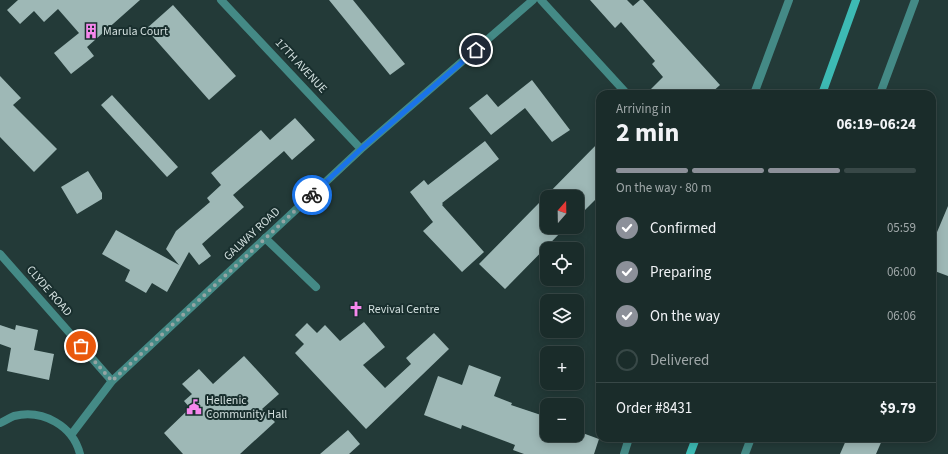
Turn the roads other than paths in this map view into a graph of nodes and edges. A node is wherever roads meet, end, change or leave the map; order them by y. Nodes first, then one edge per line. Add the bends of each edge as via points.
1 (222, 0) edge
2 (533, 0) edge
3 (541, 0) edge
4 (789, 0) edge
5 (856, 0) edge
6 (916, 0) edge
7 (623, 90) edge
8 (755, 90) edge
9 (823, 90) edge
10 (882, 90) edge
11 (361, 149) junction
12 (265, 238) junction
13 (0, 254) edge
14 (316, 287) dead end
15 (112, 381) junction
16 (0, 423) edge
17 (71, 435) junction
18 (628, 442) edge
19 (694, 442) edge
20 (750, 442) edge
21 (80, 454) edge
22 (624, 454) edge
23 (690, 454) edge
24 (745, 454) edge

1 - 11 street
2 - 11 street, GALWAY ROAD
3 - 7 street
4 - 8 street
5 - 9 main road
6 - 10 street
11 - 12 street, GALWAY ROAD
12 - 14 street
12 - 15 street, GALWAY ROAD
13 - 15 street, CLYDE ROAD
15 - 17 street, GALWAY ROAD
16 - 17 street via 14,416 30,414 60,424
17 - 21 street
18 - 22 street
19 - 23 main road
20 - 24 street

